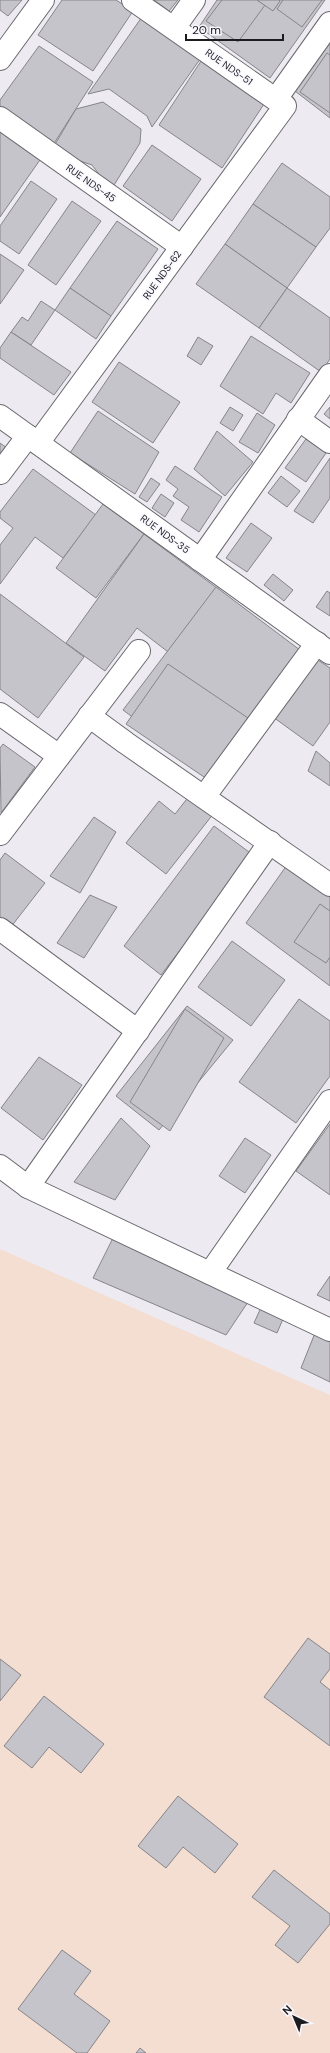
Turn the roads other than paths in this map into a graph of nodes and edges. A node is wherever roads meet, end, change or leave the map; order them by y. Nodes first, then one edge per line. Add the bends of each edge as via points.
1 (43, 0) edge
2 (133, 0) edge
3 (194, 0) edge
4 (330, 24) edge
5 (174, 28) junction
6 (0, 59) edge
7 (280, 103) junction
8 (0, 118) edge
9 (182, 247) junction
10 (330, 375) edge
11 (0, 416) edge
12 (298, 419) junction
13 (33, 440) junction
14 (330, 442) edge
15 (0, 472) edge
16 (200, 560) junction
17 (323, 648) edge
18 (138, 651) dead end
19 (0, 714) edge
20 (89, 716) junction
21 (59, 756) junction
22 (204, 798) junction
23 (0, 834) edge
24 (270, 842) junction
25 (330, 885) edge
26 (0, 929) edge
27 (138, 1031) junction
28 (330, 1101) edge
29 (0, 1166) edge
30 (28, 1187) junction
31 (210, 1273) junction
32 (330, 1330) edge

1 - 6 street
2 - 5 street, RUE NDS-51
3 - 5 street
4 - 7 street, RUE NDS-62
5 - 7 street, RUE NDS-51
7 - 9 street, RUE NDS-62
8 - 9 street, RUE NDS-45
9 - 13 street, RUE NDS-62
10 - 12 street
11 - 13 street, RUE NDS-35
12 - 14 street
12 - 16 street
13 - 15 street, RUE NDS-62
13 - 16 street, RUE NDS-35
16 - 17 street, RUE NDS-35
17 - 22 street
18 - 20 street
19 - 21 street
20 - 21 street
20 - 22 street
21 - 23 street
22 - 24 street
24 - 25 street
24 - 27 street
26 - 27 street
27 - 30 street
28 - 31 street
29 - 30 street
30 - 31 street
31 - 32 street

